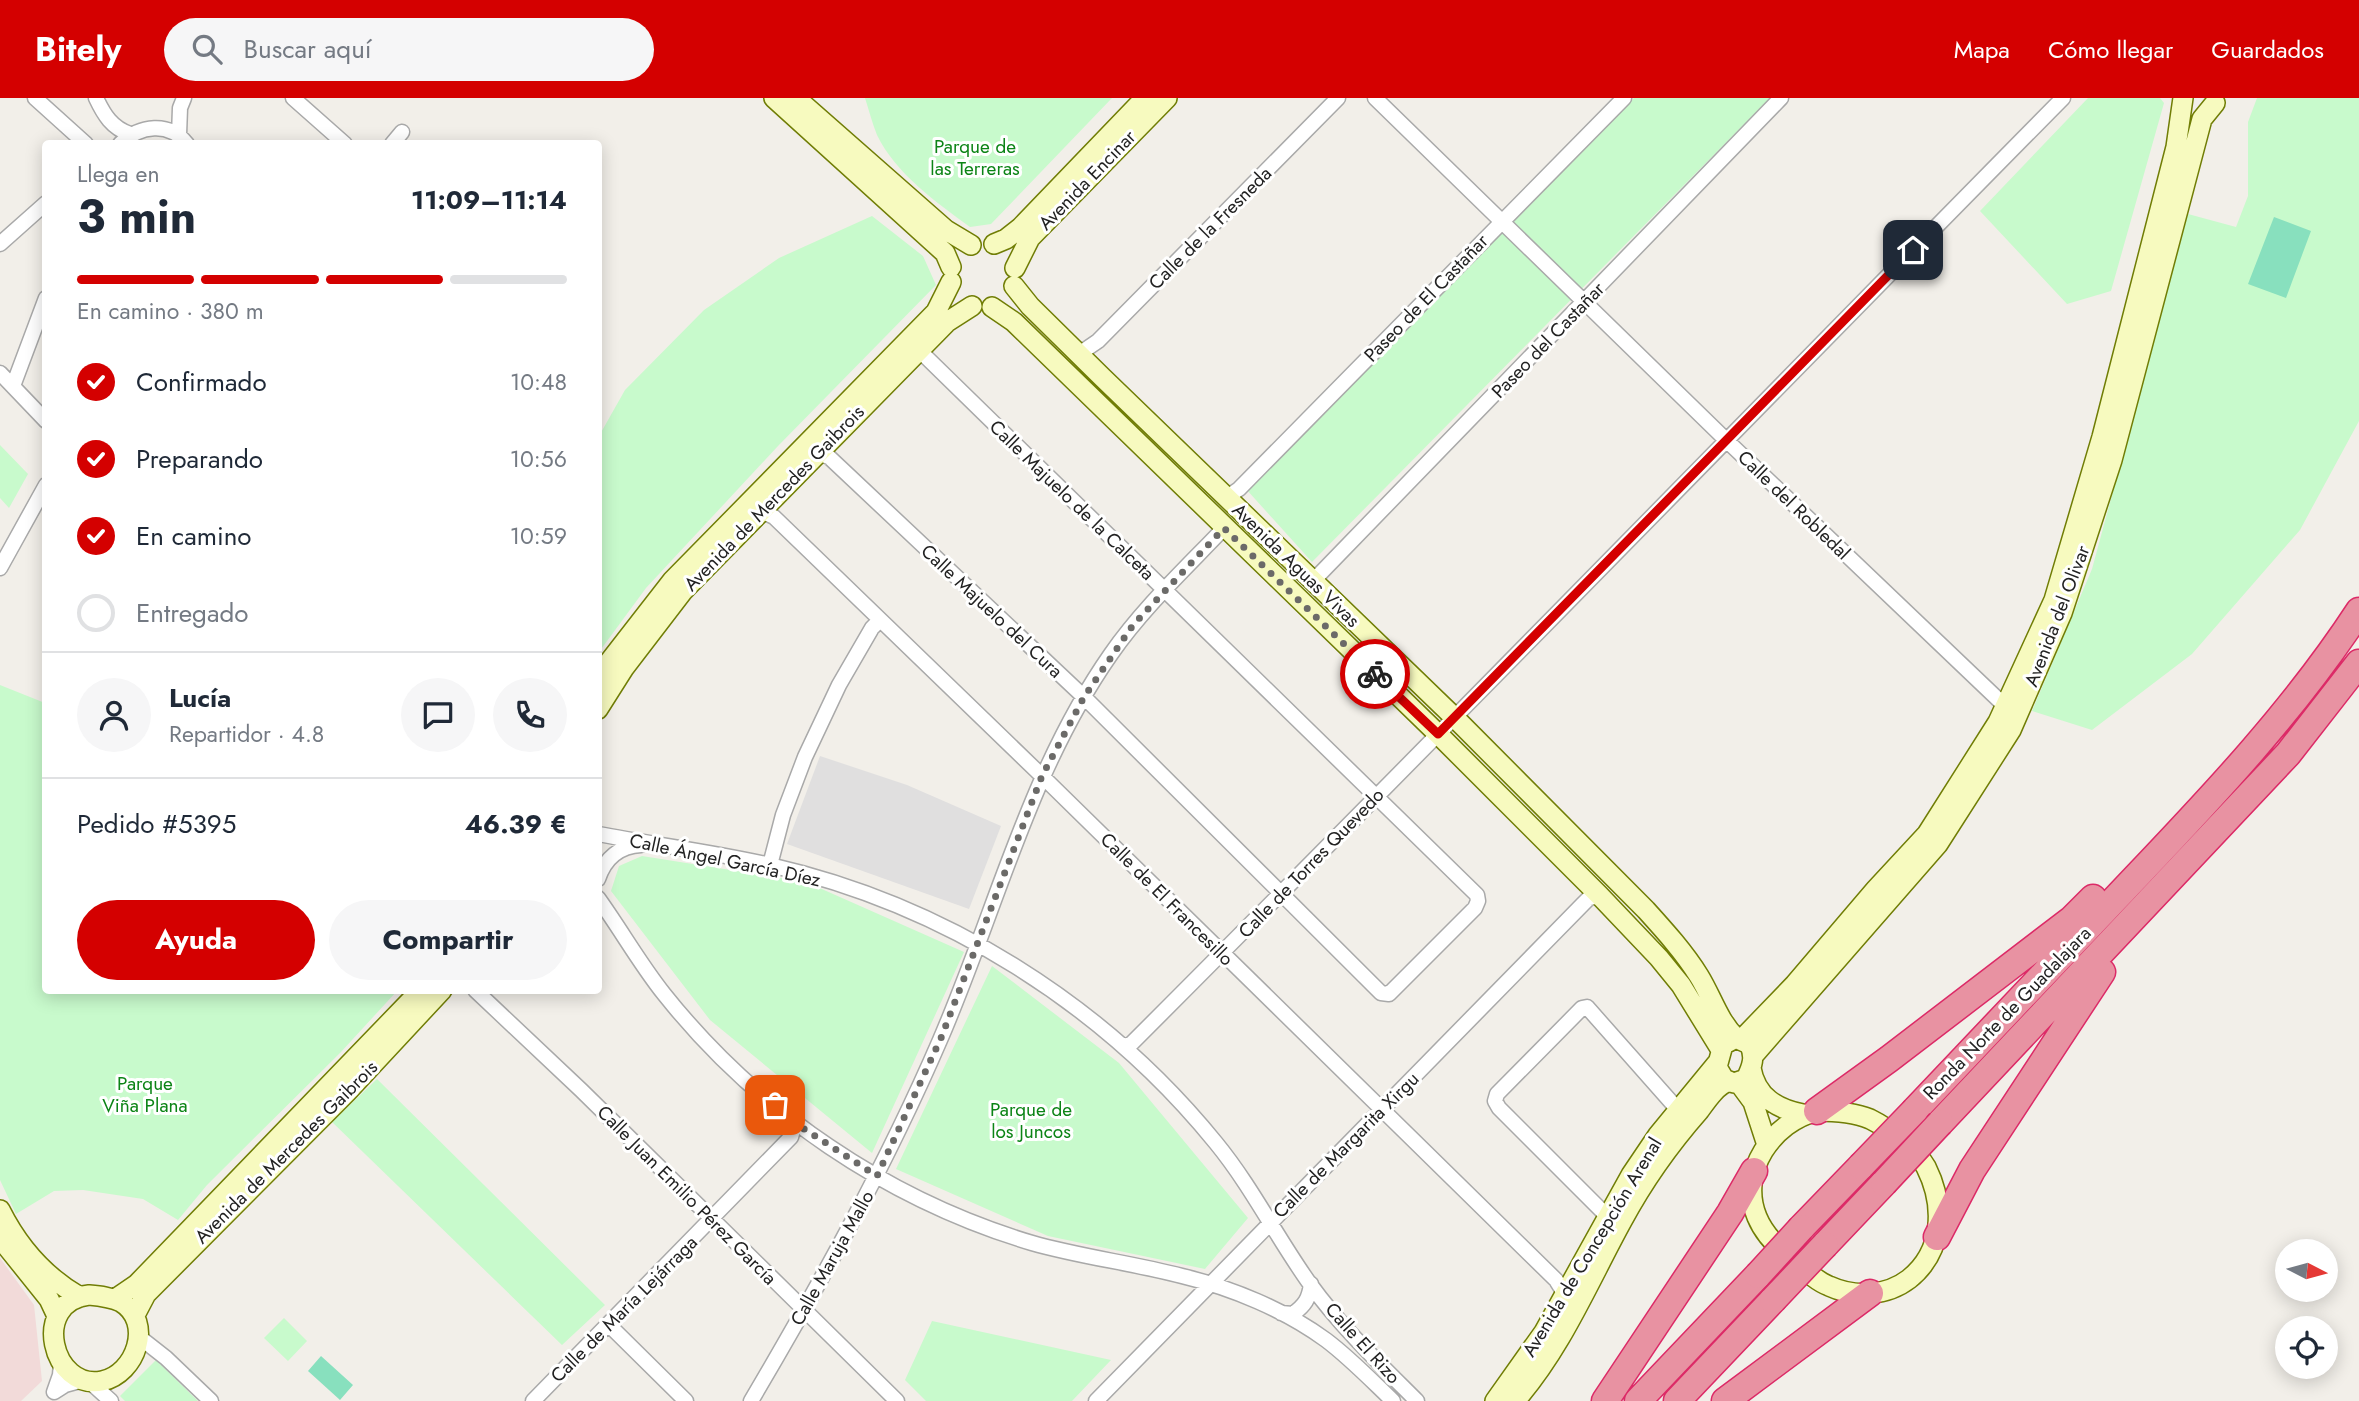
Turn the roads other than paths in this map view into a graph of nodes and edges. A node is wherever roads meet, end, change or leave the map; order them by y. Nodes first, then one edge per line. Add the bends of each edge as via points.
1 (35, 98) edge
2 (96, 98) edge
3 (293, 98) edge
4 (774, 98) edge
5 (796, 98) edge
6 (1145, 98) edge
7 (1167, 98) edge
8 (1338, 98) edge
9 (1374, 98) edge
10 (1624, 98) edge
11 (1781, 98) edge
12 (2063, 98) edge
13 (2185, 98) edge
14 (2221, 101) edge
15 (182, 103) edge
16 (159, 128) junction
17 (125, 139) edge
18 (183, 139) edge
19 (82, 140) edge
20 (340, 140) edge
21 (884, 187) junction
22 (42, 207) edge
23 (1501, 222) junction
24 (0, 244) edge
25 (995, 244) junction
26 (971, 245) junction
27 (951, 274) junction
28 (1015, 277) junction
29 (1585, 302) junction
30 (972, 306) junction
31 (992, 307) junction
32 (42, 309) edge
33 (920, 349) junction
34 (1079, 354) junction
35 (0, 373) edge
36 (13, 386) junction
37 (42, 417) edge
38 (1725, 439) junction
39 (817, 453) junction
40 (42, 492) edge
41 (1227, 497) junction
42 (761, 511) junction
43 (1224, 528) junction
44 (0, 568) edge
45 (1313, 581) junction
46 (1165, 590) junction
47 (2359, 611) edge
48 (882, 622) junction
49 (2359, 663) edge
50 (602, 673) edge
51 (1084, 697) junction
52 (602, 703) edge
53 (2006, 706) junction
54 (1455, 718) junction
55 (1438, 734) junction
56 (2288, 754) junction
57 (2243, 760) junction
58 (1042, 776) junction
59 (1376, 797) junction
60 (602, 835) edge
61 (653, 845) junction
62 (770, 865) junction
63 (602, 869) edge
64 (1280, 895) junction
65 (1600, 896) junction
66 (602, 901) edge
67 (979, 944) junction
68 (1222, 953) junction
69 (417, 994) edge
70 (438, 994) edge
71 (479, 994) edge
72 (1123, 1046) junction
73 (1729, 1047) junction
74 (1743, 1072) junction
75 (1680, 1107) junction
76 (1381, 1110) junction
77 (1810, 1113) junction
78 (795, 1123) junction
79 (1767, 1145) junction
80 (1754, 1171) junction
81 (877, 1176) junction
82 (0, 1210) edge
83 (1607, 1216) junction
84 (712, 1219) junction
85 (1270, 1222) junction
86 (1937, 1237) junction
87 (0, 1238) edge
88 (1210, 1284) junction
89 (1311, 1284) junction
90 (1870, 1293) junction
91 (1566, 1296) junction
92 (80, 1297) junction
93 (115, 1299) junction
94 (804, 1311) junction
95 (1281, 1313) junction
96 (135, 1315) junction
97 (57, 1316) junction
98 (608, 1324) junction
99 (138, 1336) junction
100 (61, 1363) junction
101 (86, 1381) junction
102 (50, 1396) edge
103 (111, 1401) edge
104 (211, 1401) edge
105 (533, 1401) edge
106 (686, 1401) edge
107 (751, 1401) edge
108 (897, 1401) edge
109 (1096, 1401) edge
110 (1393, 1401) edge
111 (1417, 1401) edge
112 (1495, 1401) edge
113 (1515, 1401) edge
114 (1605, 1401) edge
115 (1638, 1401) edge
116 (1677, 1401) edge
117 (1725, 1401) edge

1 - 19 street
2 - 17 street
3 - 20 street
4 - 21 street
5 - 21 street
6 - 25 street, Avenida Encinar via 1020,228
7 - 28 street, Avenida Encinar via 1030,238
8 - 34 street, Calle de la Fresneda via 1098,341
9 - 23 street, Calle del Robledal
10 - 23 street, Paseo de El Castañar
11 - 29 street, Paseo del Castañar
12 - 38 street, Calle de Torres Quevedo
13 - 14 street via 2198,103
13 - 53 street, Avenida del Olivar via 2102,437 2054,600
14 - 74 street, Avenida del Olivar via 2202,119 2112,460 2063,612 2011,730 1938,844
15 - 16 street
15 - 18 street
16 - 17 street via 144,129
16 - 18 street
21 - 26 street
21 - 27 street via 945,253
22 - 24 street
23 - 29 street, Calle del Robledal
23 - 41 street, Paseo de El Castañar
25 - 26 street
25 - 28 street via 1011,258
26 - 27 street via 962,250
27 - 30 street via 955,292
27 - 50 street, Avenida de Mercedes Gaibrois via 936,312 672,581
28 - 31 street via 1002,302
28 - 34 street, Avenida Aguas Vivas via 1030,306
29 - 38 street, Calle del Robledal
29 - 45 street, Paseo del Castañar
30 - 31 street
30 - 33 street, Avenida de Mercedes Gaibrois via 947,322
31 - 43 street, Avenida Aguas Vivas via 1014,322
32 - 36 street
33 - 39 street, Avenida de Mercedes Gaibrois
33 - 46 street, Calle Majuelo de la Calceta
34 - 41 street, Avenida Aguas Vivas
35 - 36 street
36 - 37 street
38 - 53 street, Calle del Robledal
38 - 54 street, Calle de Torres Quevedo
39 - 42 street, Avenida de Mercedes Gaibrois
39 - 51 street, Calle Majuelo del Cura via 829,457
40 - 44 street
41 - 45 street, Avenida Aguas Vivas
42 - 48 street, Calle de El Francesillo via 774,517
42 - 52 street, Avenida de Mercedes Gaibrois via 683,591
43 - 46 street, Calle Maruja Mallo
43 - 55 street, Avenida Aguas Vivas
45 - 54 street, Avenida Aguas Vivas
46 - 51 street, Calle Maruja Mallo via 1125,635
46 - 59 street, Calle Majuelo de la Calceta
47 - 57 highway, Ronda Norte de Guadalajara via 2309,682
48 - 58 street, Calle de El Francesillo
48 - 62 street via 872,628 823,715 783,815
49 - 56 highway, Ronda Norte de Guadalajara
51 - 58 street, Calle Maruja Mallo
51 - 64 street, Calle Majuelo del Cura
53 - 73 street, Avenida del Olivar via 1927,834 1795,984
54 - 55 street, Calle de Torres Quevedo
54 - 73 street, Avenida Aguas Vivas via 1668,935 1699,977
55 - 59 street, Calle de Torres Quevedo
55 - 65 street, Avenida Aguas Vivas
56 - 86 highway via 2238,825 2103,970 1972,1170
56 - 116 highway, Ronda Norte de Guadalajara, bridge
57 - 77 highway via 2156,836 2072,919 1899,1052
57 - 115 highway, Ronda Norte de Guadalajara, bridge
58 - 67 street, Calle Maruja Mallo
58 - 68 street, Calle de El Francesillo
59 - 64 street, Calle de Torres Quevedo
59 - 64 street, Calle Majuelo de la Calceta via 1477,895 1475,908 1385,995
60 - 61 street, Calle Ángel García Díez
61 - 62 street, Calle Ángel García Díez
61 - 63 street via 628,846
62 - 67 street, Calle Ángel García Díez via 849,887
64 - 68 street, Calle de Torres Quevedo
65 - 73 street, Avenida Aguas Vivas via 1659,958
65 - 76 street, Calle de Margarita Xirgu via 1589,898
66 - 78 street, Calle El Rizo via 665,995 734,1070
67 - 72 street, Calle Ángel García Díez via 1032,976
67 - 81 street, Calle Maruja Mallo
68 - 72 street, Calle de Torres Quevedo via 1131,1044
68 - 76 street, Calle de El Francesillo
69 - 93 street, Avenida de Mercedes Gaibrois via 137,1284
70 - 96 street, Avenida de Mercedes Gaibrois via 146,1294
71 - 84 street, Calle Juan Emilio Pérez García
72 - 85 street, Calle Ángel García Díez via 1217,1143
73 - 74 street via 1749,1044
73 - 74 street via 1718,1072
73 - 75 street, Avenida de Concepción Arenal
74 - 77 street via 1783,1111
74 - 79 street
74 - 113 street, Avenida de Concepción Arenal via 1719,1087 1644,1184 1564,1329
75 - 83 street, Avenida de Concepción Arenal
75 - 83 street via 1587,1007 1497,1094 1499,1108
76 - 85 street, Calle de Margarita Xirgu
76 - 91 street, Calle de El Francesillo via 1556,1280
77 - 79 street via 1778,1130
77 - 86 street via 1852,1113 1906,1144 1925,1165 1933,1185 1938,1203
78 - 81 street, Calle El Rizo
78 - 84 street, Calle de María Lejárraga via 791,1137
79 - 80 street
80 - 90 street via 1751,1193 1766,1233 1827,1286 1847,1293
80 - 114 highway
81 - 88 street, Calle El Rizo via 922,1201 1033,1243
81 - 94 street, Calle Maruja Mallo
82 - 92 street via 35,1261
83 - 91 street, Avenida de Concepción Arenal
84 - 94 street, Calle Juan Emilio Pérez García
84 - 98 street, Calle de María Lejárraga
85 - 88 street, Calle de Margarita Xirgu
85 - 89 street, Calle El Rizo
86 - 90 street via 1916,1273 1899,1287
87 - 97 street via 50,1299
88 - 95 street, Calle El Rizo
88 - 109 street, Calle de Margarita Xirgu
89 - 95 street, Calle El Rizo via 1305,1306 1293,1314
89 - 111 street, Calle El Rizo via 1354,1337
90 - 117 highway
91 - 112 street, Avenida de Concepción Arenal
92 - 93 street
92 - 97 street
93 - 96 street
94 - 107 street, Calle Maruja Mallo
94 - 108 street, Calle Juan Emilio Pérez García
95 - 110 street, Calle El Rizo via 1326,1340
96 - 99 street
97 - 100 street via 53,1337
98 - 105 street, Calle de María Lejárraga
98 - 106 street
99 - 101 street via 126,1367 110,1379
99 - 104 street
100 - 101 street
100 - 102 street
101 - 102 street
101 - 103 street

